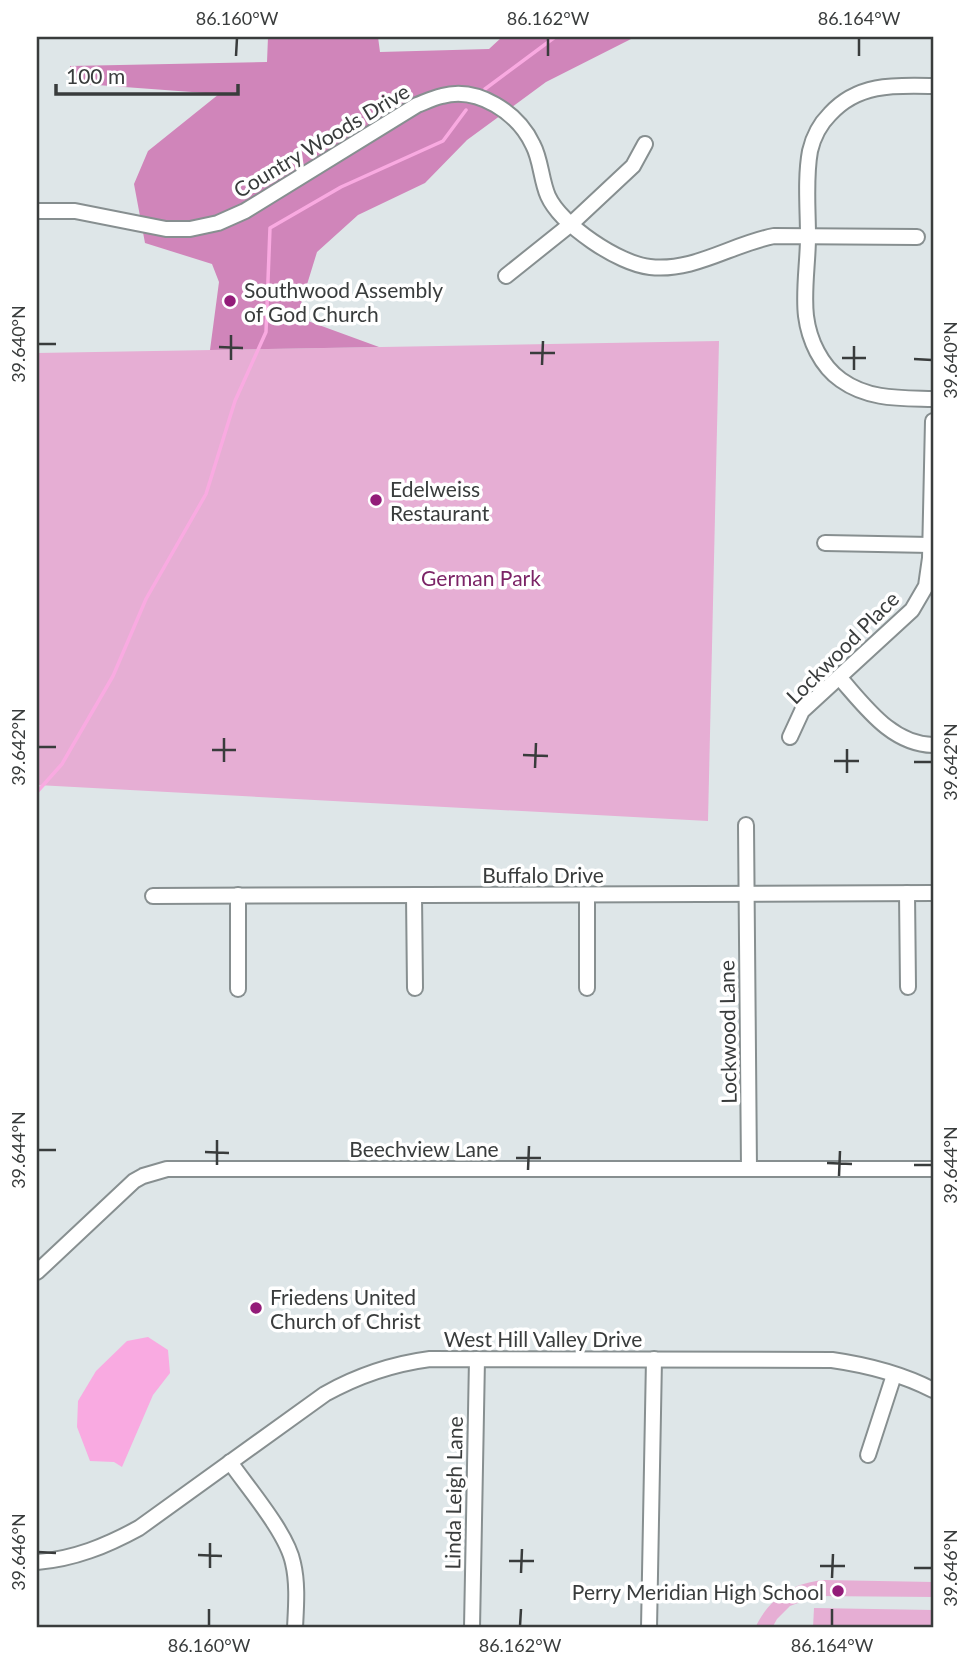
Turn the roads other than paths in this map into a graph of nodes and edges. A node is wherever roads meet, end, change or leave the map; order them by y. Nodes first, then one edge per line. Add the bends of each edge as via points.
1 (933, 86) edge
2 (645, 144) dead end
3 (37, 211) edge
4 (570, 224) junction
5 (808, 236) junction
6 (917, 237) dead end
7 (506, 276) dead end
8 (933, 399) edge
9 (933, 421) edge
10 (825, 542) dead end
11 (931, 545) junction
12 (839, 677) junction
13 (790, 737) dead end
14 (933, 745) edge
15 (746, 825) dead end
16 (907, 893) junction
17 (933, 893) edge
18 (747, 894) junction
19 (238, 895) junction
20 (414, 895) junction
21 (587, 895) junction
22 (153, 896) dead end
23 (908, 987) dead end
24 (415, 988) dead end
25 (587, 988) dead end
26 (239, 989) dead end
27 (749, 1169) junction
28 (933, 1169) edge
29 (37, 1272) edge
30 (477, 1359) junction
31 (654, 1359) junction
32 (894, 1375) junction
33 (933, 1390) edge
34 (868, 1455) dead end
35 (230, 1462) junction
36 (37, 1562) edge
37 (295, 1628) edge
38 (472, 1628) edge
39 (649, 1628) edge

1 - 5 street via 877,87 846,99 830,114 817,132 809,158
2 - 4 street via 633,166
3 - 4 street, Country Woods Drive via 75,211 166,229 218,223 417,105 460,94 492,102 519,122 534,146 548,196
4 - 5 street, Country Woods Drive via 615,257 653,268 692,264 751,240
4 - 7 street
5 - 6 street, Country Woods Drive
5 - 8 street via 806,316 821,359 841,380 871,395
9 - 11 street, Lockwood Place
10 - 11 street
11 - 12 street, Lockwood Place via 926,586 912,610
12 - 13 street, Lockwood Place via 802,711
12 - 14 street via 878,721 906,740
15 - 18 street, Lockwood Lane
16 - 17 street, Buffalo Drive
16 - 18 street, Buffalo Drive
16 - 23 street
18 - 21 street, Buffalo Drive
18 - 27 street, Lockwood Lane
19 - 20 street, Buffalo Drive
19 - 22 street, Buffalo Drive
19 - 26 street
20 - 21 street, Buffalo Drive
20 - 24 street
21 - 25 street
27 - 28 street, Beechview Lane
27 - 29 street, Beechview Lane via 167,1169 134,1181
30 - 31 street, West Hill Valley Drive
30 - 35 street, West Hill Valley Drive via 397,1363 354,1378
30 - 38 street, Linda Leigh Lane
31 - 32 street, West Hill Valley Drive via 832,1360
31 - 39 street
32 - 33 street, West Hill Valley Drive
32 - 34 street
35 - 36 street, West Hill Valley Drive via 139,1528 109,1544 60,1560
35 - 37 street via 284,1540 293,1561

